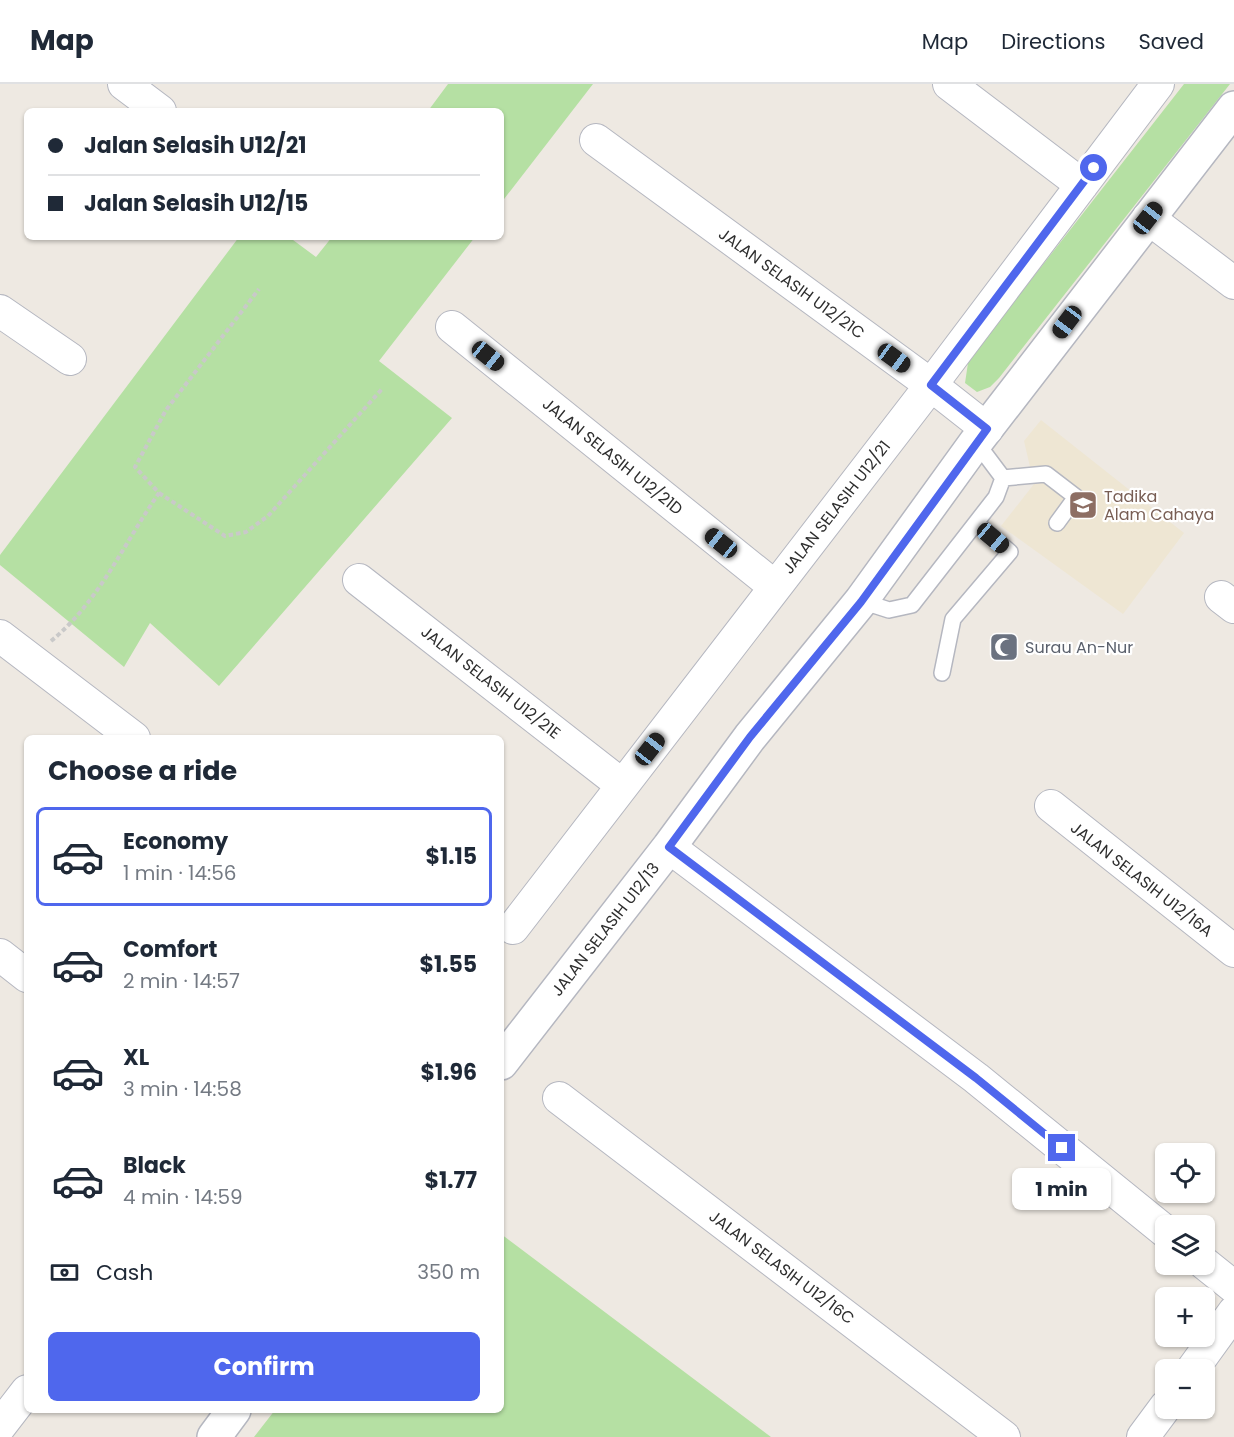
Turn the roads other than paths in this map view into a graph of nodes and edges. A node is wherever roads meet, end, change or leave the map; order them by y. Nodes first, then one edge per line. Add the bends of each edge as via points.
1 (124, 84) edge
2 (949, 84) edge
3 (1158, 84) edge
4 (156, 108) edge
5 (1234, 108) edge
6 (596, 140) dead end
7 (1082, 184) junction
8 (1148, 218) junction
9 (1234, 283) edge
10 (0, 311) edge
11 (452, 327) dead end
12 (70, 359) dead end
13 (931, 385) junction
14 (981, 435) junction
15 (1003, 478) junction
16 (976, 523) junction
17 (1057, 523) dead end
18 (359, 580) dead end
19 (774, 586) junction
20 (861, 602) junction
21 (0, 636) edge
22 (942, 673) dead end
23 (131, 735) edge
24 (622, 785) junction
25 (1051, 806) dead end
26 (669, 847) junction
27 (513, 928) dead end
28 (1234, 951) edge
29 (0, 955) edge
30 (24, 974) edge
31 (504, 1059) edge
32 (559, 1098) dead end
33 (1155, 1223) edge
34 (1215, 1272) edge
35 (1234, 1287) edge
36 (1234, 1312) edge
37 (1200, 1359) edge
38 (24, 1395) edge
39 (232, 1413) edge
40 (1156, 1419) edge
41 (0, 1426) edge
42 (214, 1437) edge
43 (1004, 1437) edge
44 (1143, 1437) edge

1 - 4 street
2 - 7 street
3 - 7 street, JALAN SELASIH U12/21
5 - 8 street, JALAN SELASIH U12/13
6 - 13 street, JALAN SELASIH U12/21C
7 - 13 street, JALAN SELASIH U12/21
8 - 9 street
8 - 14 street, JALAN SELASIH U12/13
10 - 12 street
11 - 19 street, JALAN SELASIH U12/21D
13 - 14 street, JALAN SELASIH U12/21C
13 - 19 street, JALAN SELASIH U12/21
14 - 15 lane
14 - 20 street, JALAN SELASIH U12/13
15 - 16 lane via 996,497
15 - 17 lane via 1046,474 1076,497
16 - 20 lane via 912,605 890,610
16 - 22 lane via 1010,552 953,619
18 - 24 street, JALAN SELASIH U12/21E
19 - 24 street, JALAN SELASIH U12/21
20 - 26 street, JALAN SELASIH U12/13 via 750,737
21 - 23 street
24 - 27 street, JALAN SELASIH U12/21
25 - 28 street, JALAN SELASIH U12/16A
26 - 31 street, JALAN SELASIH U12/13
26 - 33 street via 976,1078
29 - 30 street
32 - 43 street, JALAN SELASIH U12/16C
34 - 35 street
36 - 37 street
38 - 41 street
39 - 42 street
40 - 44 street

